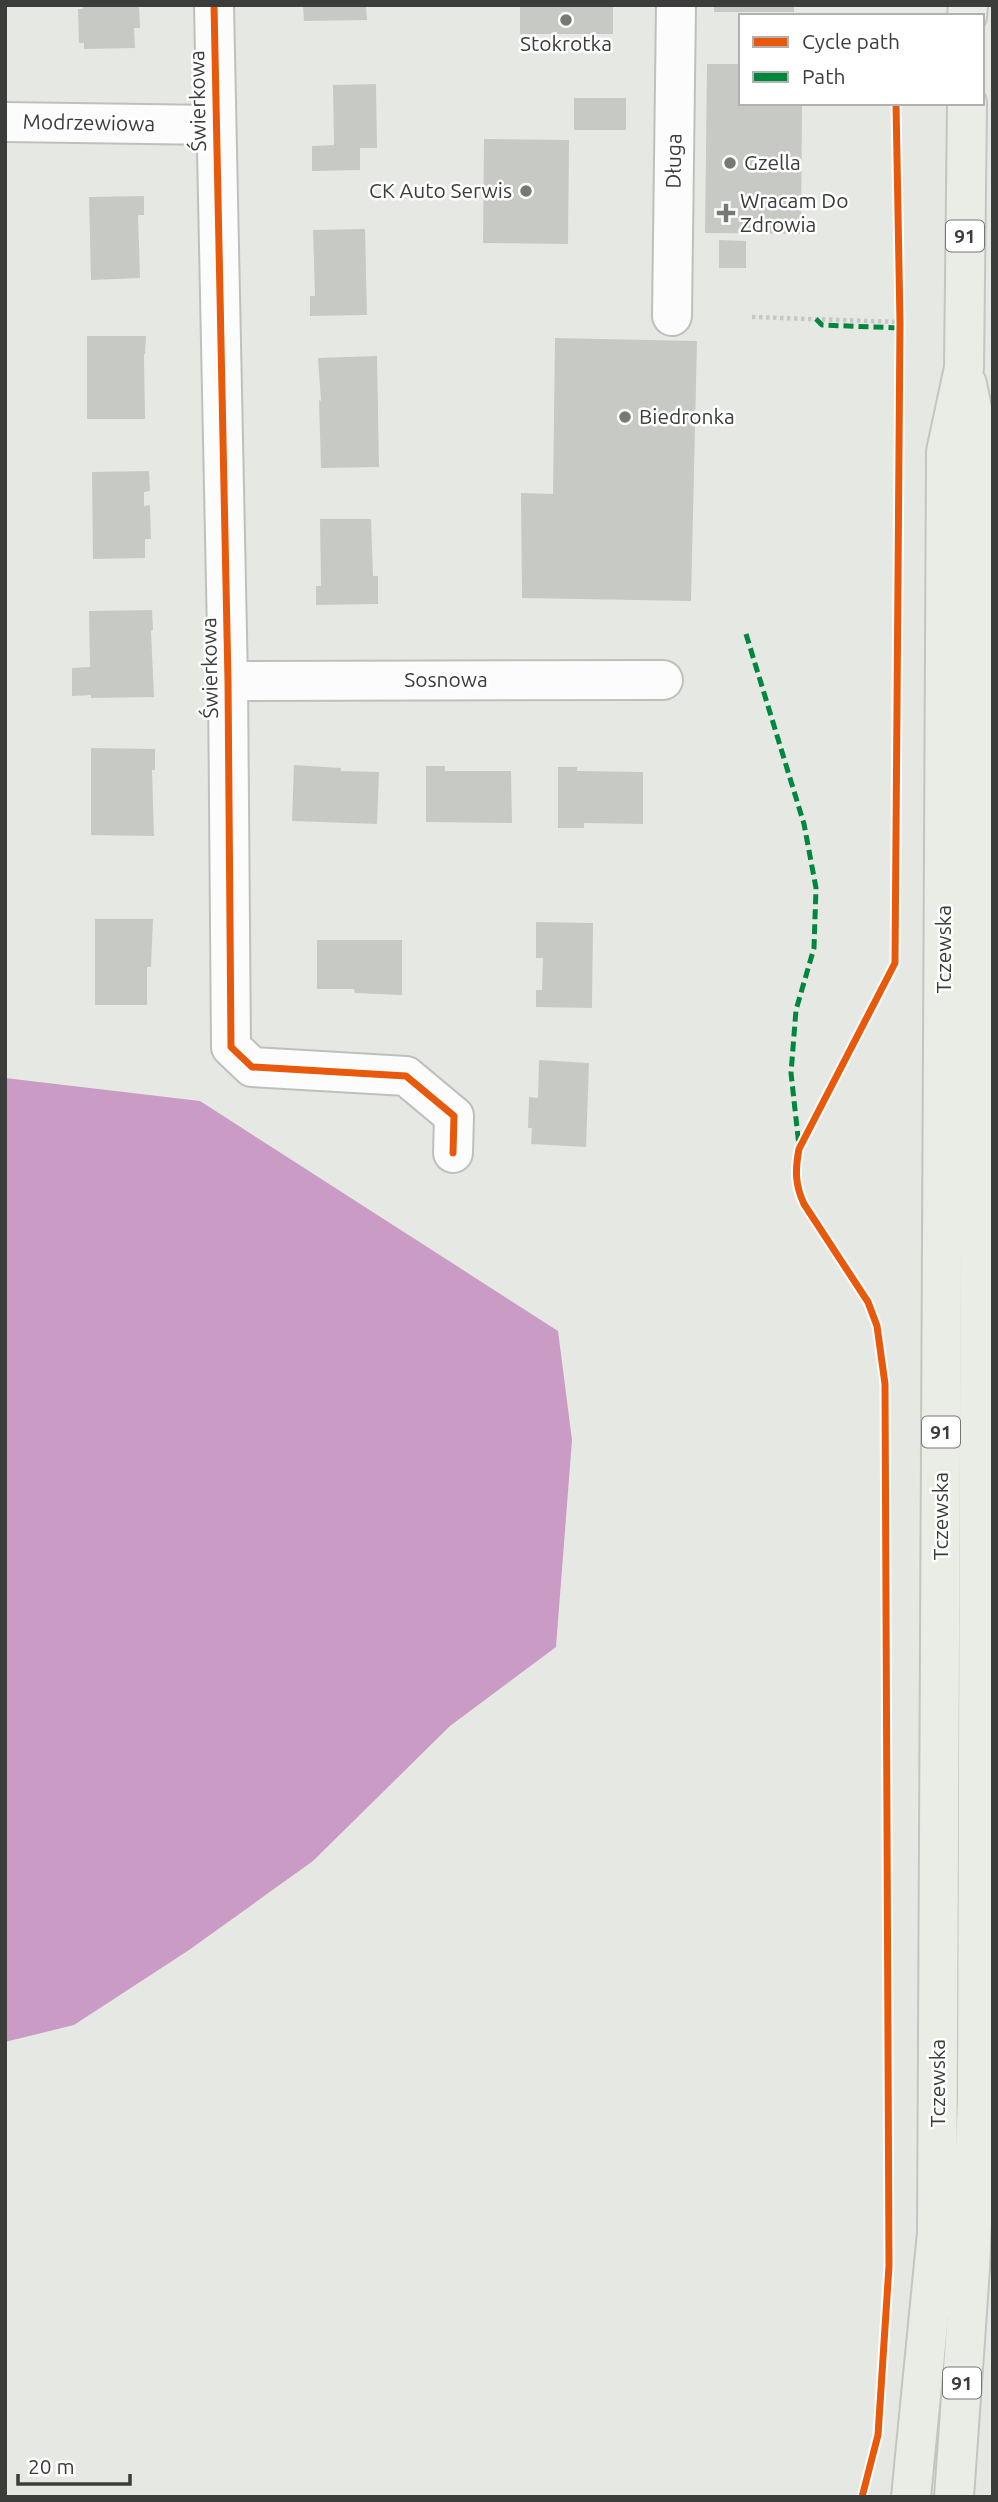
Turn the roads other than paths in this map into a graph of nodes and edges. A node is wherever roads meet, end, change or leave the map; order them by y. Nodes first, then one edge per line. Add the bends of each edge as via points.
1 (214, 5) edge
2 (676, 5) edge
3 (967, 105) edge
4 (5, 122) edge
5 (215, 125) junction
6 (672, 316) dead end
7 (964, 368) junction
8 (663, 680) dead end
9 (228, 681) junction
10 (453, 1153) dead end
11 (911, 2497) edge
12 (954, 2497) edge

1 - 5 street, Świerkowa
2 - 6 street, Długa
3 - 7 main road, Tczewska / 91
4 - 5 street, Modrzewiowa
5 - 9 street, Świerkowa
7 - 11 main road, Tczewska / 91 via 946,452 937,2233
7 - 12 main road, Tczewska / 91 via 982,458 977,2101
8 - 9 street, Sosnowa
9 - 10 street, Świerkowa via 231,1047 252,1067 406,1076 454,1116

